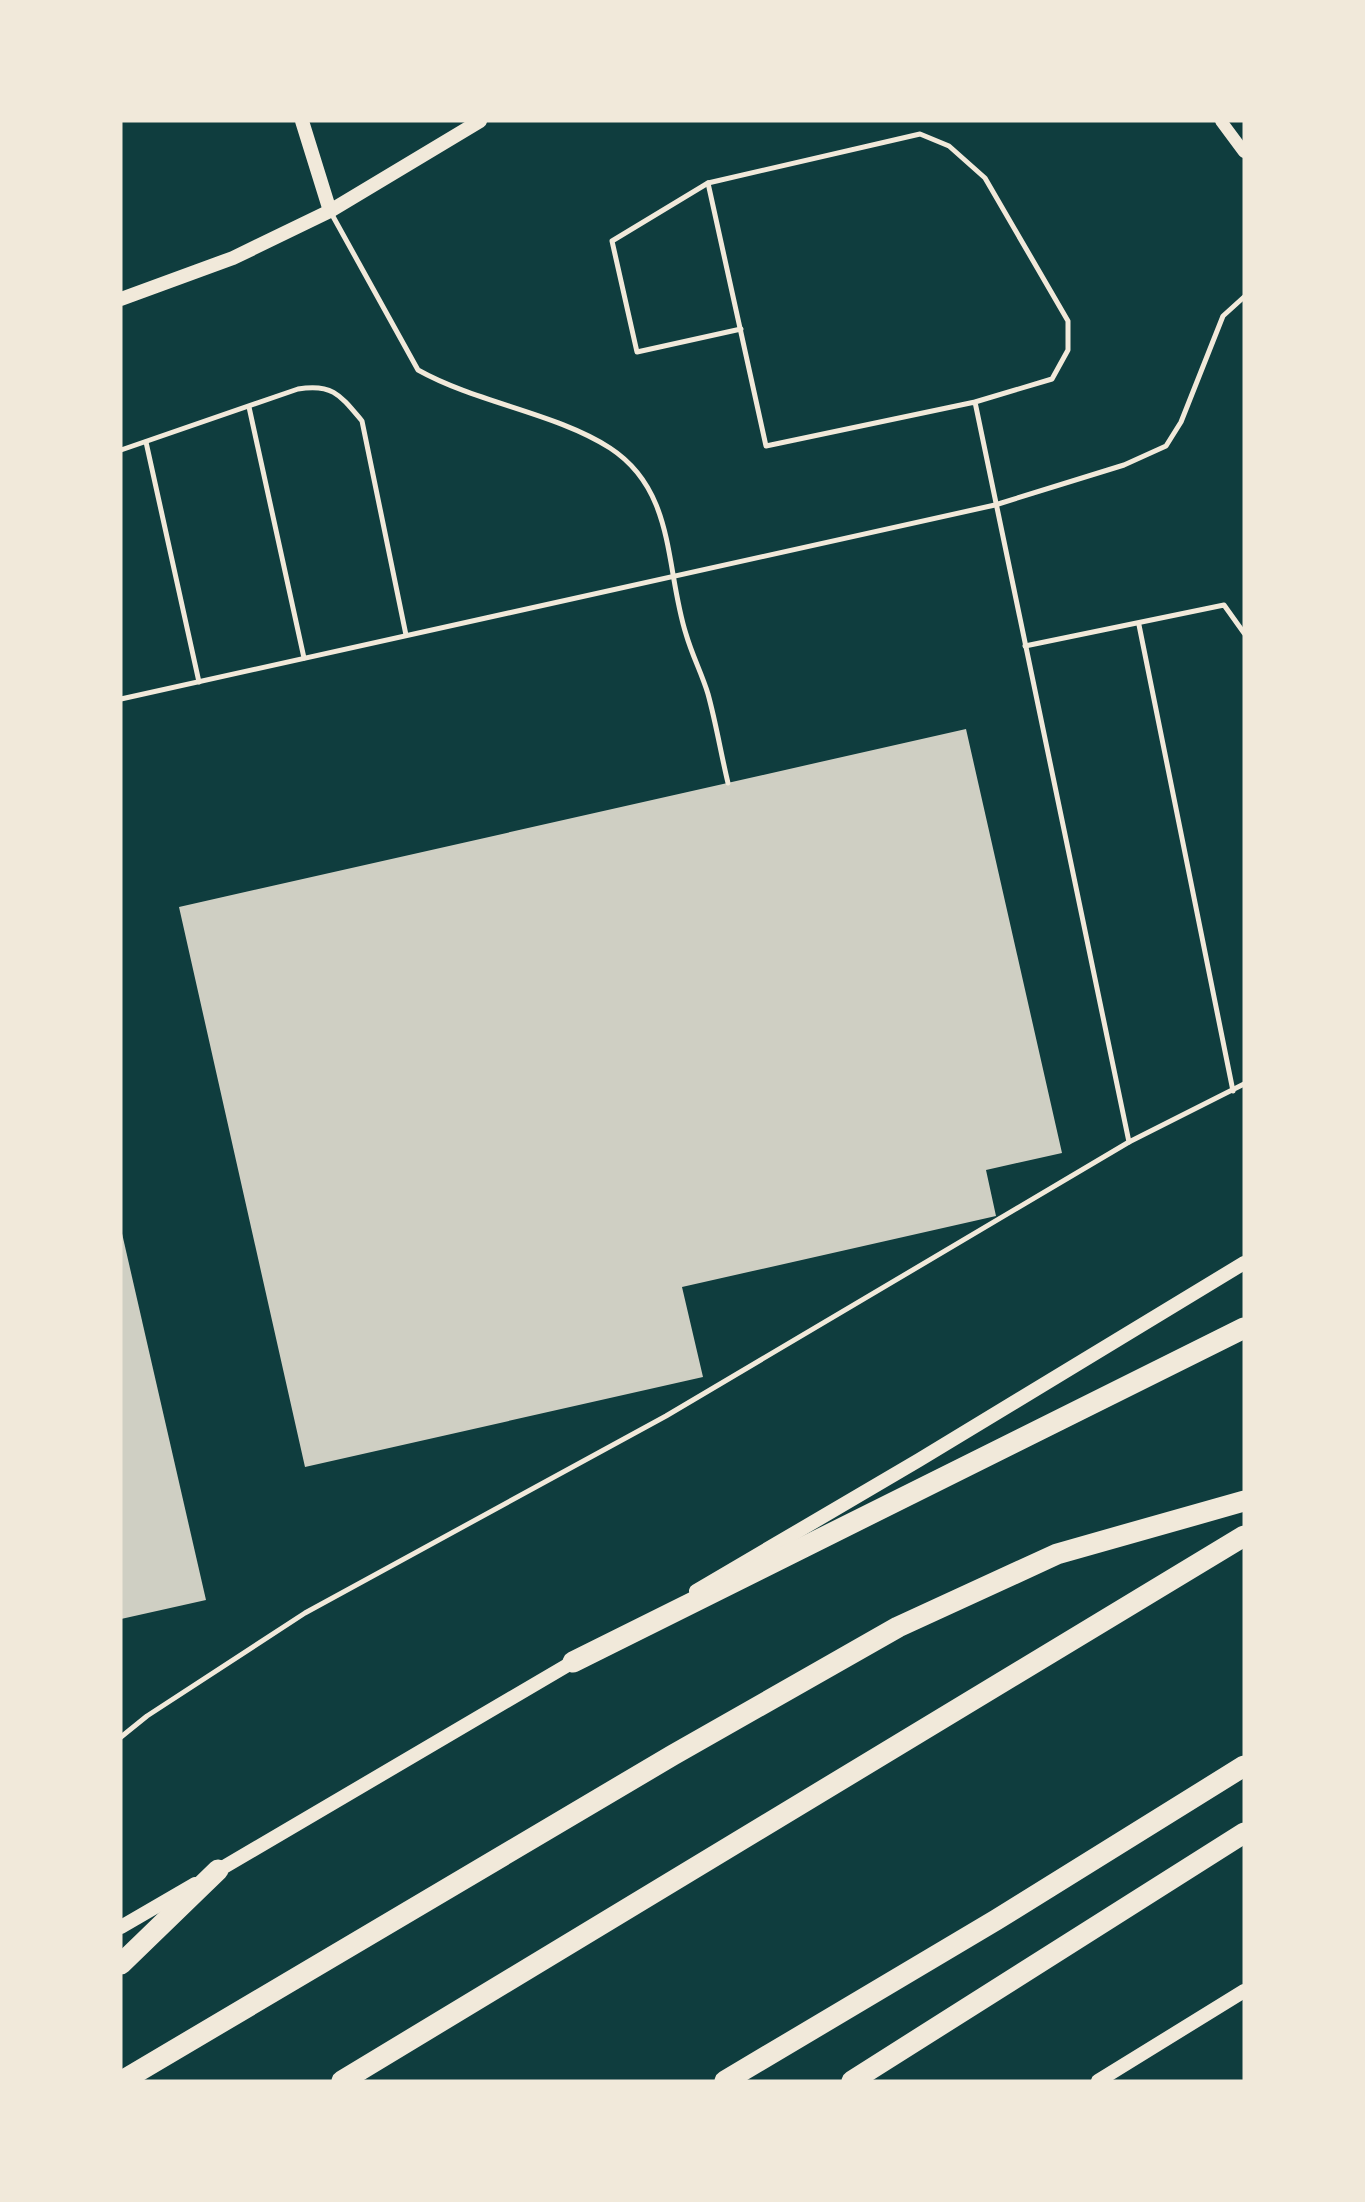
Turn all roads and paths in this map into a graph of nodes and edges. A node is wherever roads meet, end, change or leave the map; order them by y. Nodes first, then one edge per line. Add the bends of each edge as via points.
1 (302, 121) edge
2 (480, 121) edge
3 (1221, 121) edge
4 (1244, 152) edge
5 (708, 183) junction
6 (330, 211) junction
7 (1244, 297) edge
8 (121, 299) edge
9 (741, 329) junction
10 (975, 402) junction
11 (249, 407) junction
12 (146, 442) junction
13 (121, 450) edge
14 (995, 505) junction
15 (674, 577) junction
16 (1139, 625) junction
17 (1244, 633) edge
18 (406, 635) junction
19 (1025, 646) junction
20 (304, 658) junction
21 (199, 682) junction
22 (121, 699) edge
23 (728, 783) dead end
24 (1244, 1084) edge
25 (1233, 1091) junction
26 (1129, 1142) junction
27 (1244, 1263) edge
28 (1244, 1328) edge
29 (1244, 1501) edge
30 (1244, 1536) edge
31 (573, 1662) junction
32 (121, 1737) edge
33 (1244, 1766) edge
34 (1244, 1833) edge
35 (218, 1870) junction
36 (121, 1927) edge
37 (121, 1964) edge
38 (1244, 1991) edge
39 (122, 2081) edge
40 (342, 2081) edge
41 (725, 2081) edge
42 (852, 2081) edge
43 (1098, 2081) edge

1 - 6 main road
2 - 6 main road
3 - 4 street
5 - 9 lane
5 - 9 lane via 612,241 637,352
5 - 10 lane via 920,134 949,146 985,178 1068,321 1068,350 1052,379
6 - 8 main road via 233,258
6 - 15 lane via 418,370 609,447 642,474 664,524
7 - 14 lane via 1223,316 1181,422 1166,446 1124,466
9 - 10 lane via 766,446
10 - 14 lane
11 - 12 lane
11 - 18 lane via 318,386 341,396 362,421
11 - 20 lane
12 - 13 lane
12 - 21 lane
14 - 15 lane
14 - 19 lane
15 - 18 lane
15 - 23 lane via 685,633 708,694
16 - 17 lane via 1224,605
16 - 19 lane
16 - 25 lane
18 - 20 lane
19 - 26 lane
20 - 21 lane
21 - 22 lane
24 - 25 lane
25 - 26 lane
26 - 32 lane via 666,1416 305,1614 146,1716
27 - 31 main road
28 - 31 highway
29 - 39 highway via 1057,1554 898,1627
30 - 40 highway
31 - 35 main road
33 - 41 highway
34 - 42 highway
35 - 36 main road
35 - 37 highway
38 - 43 main road

